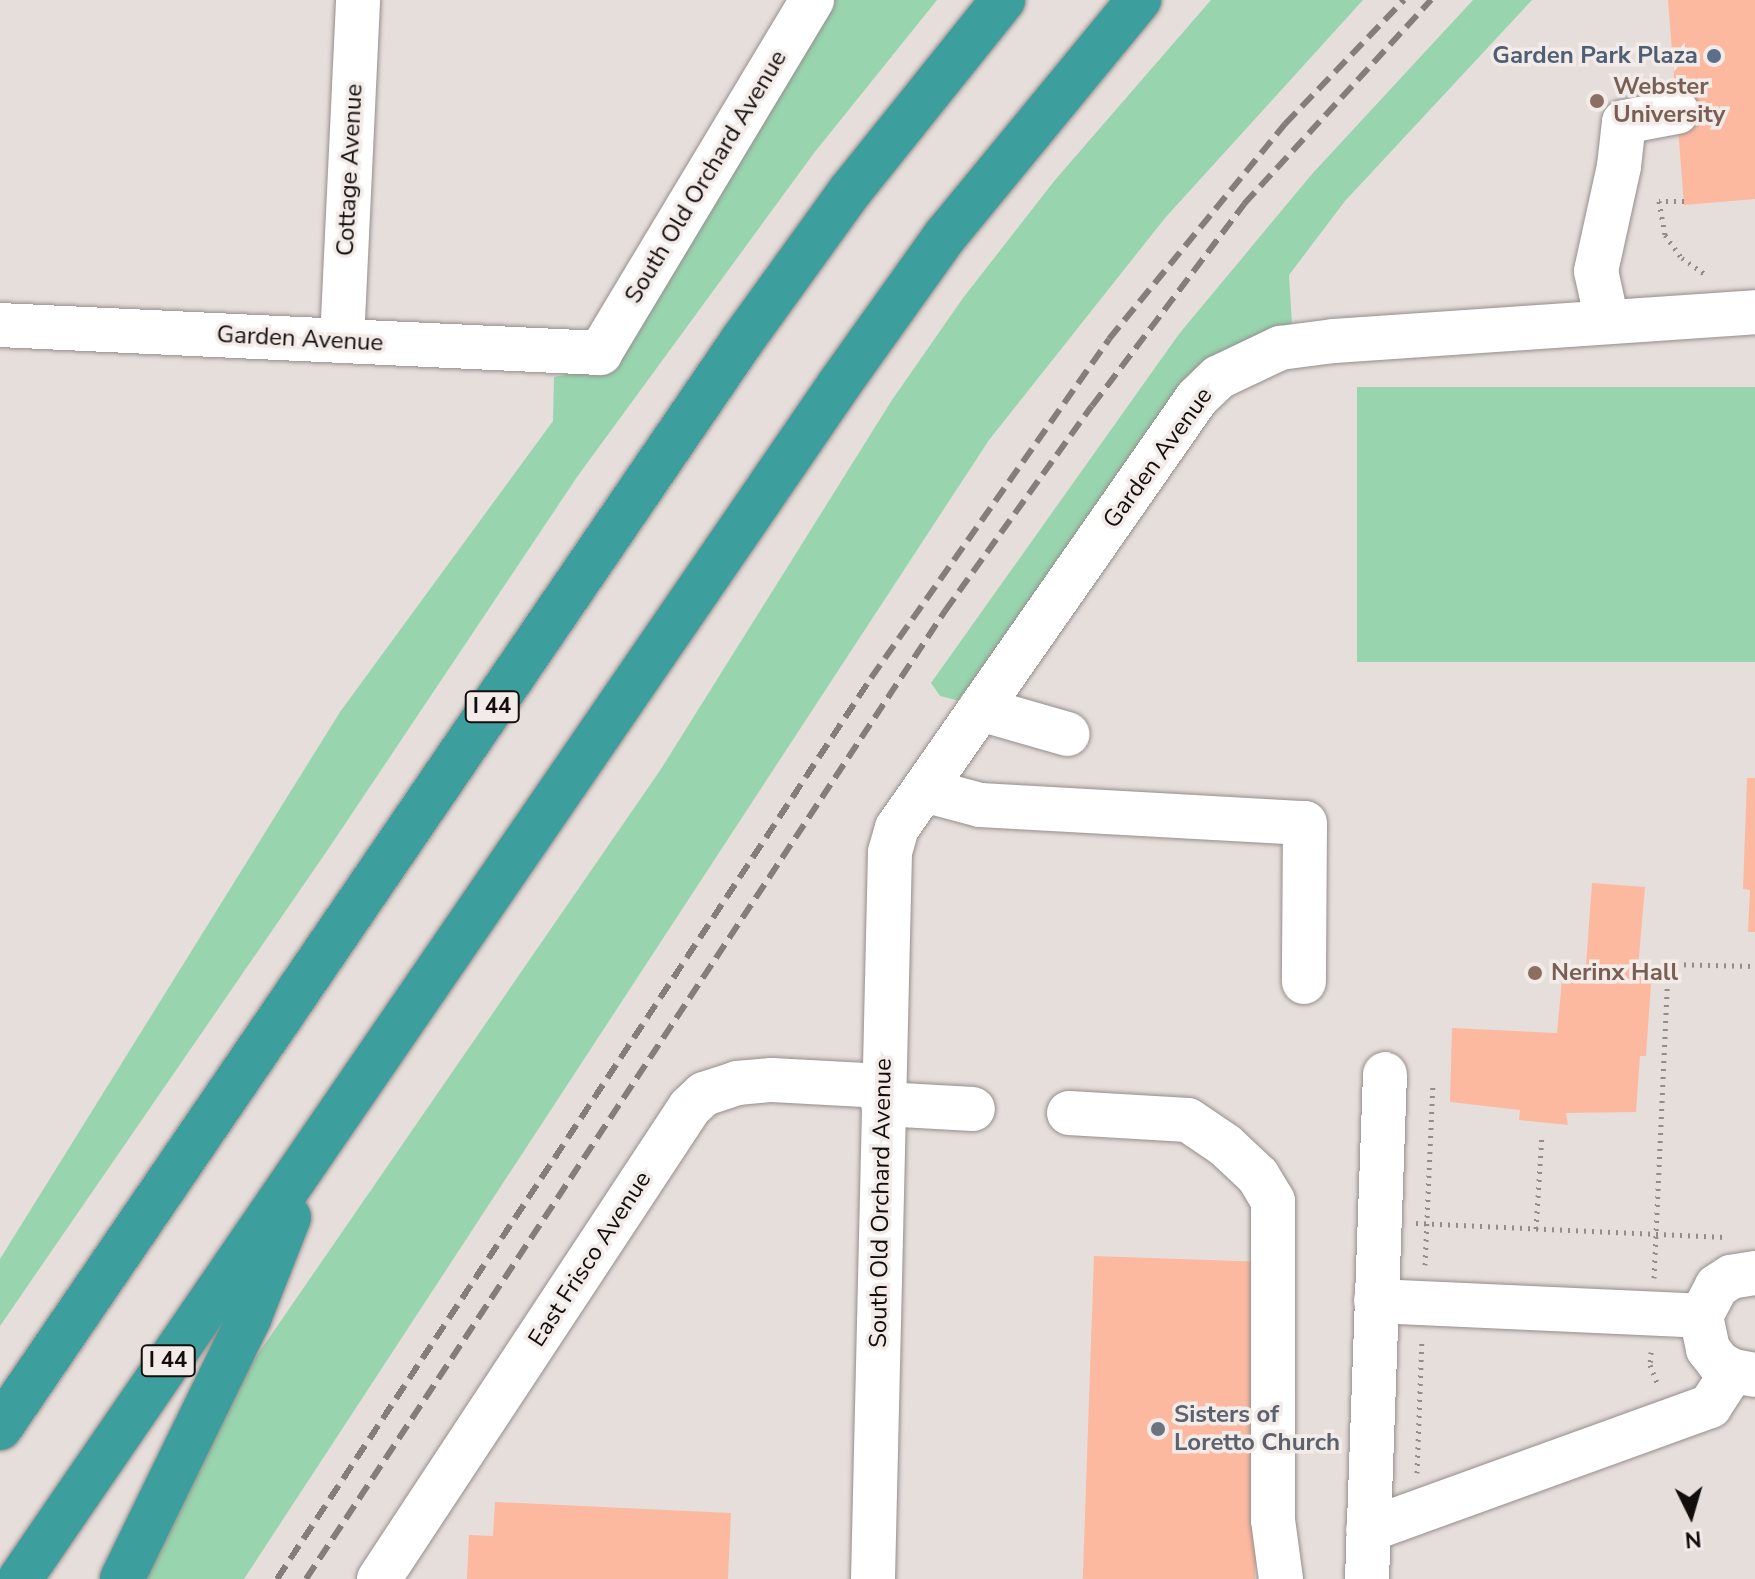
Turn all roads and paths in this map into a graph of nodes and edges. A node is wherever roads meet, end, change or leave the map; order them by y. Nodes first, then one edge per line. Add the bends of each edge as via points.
1 (358, 0) edge
2 (812, 0) edge
3 (1003, 0) edge
4 (1139, 0) edge
5 (1677, 112) dead end
6 (1684, 201) dead end
7 (1718, 279) dead end
8 (1755, 312) edge
9 (1607, 321) junction
10 (0, 325) edge
11 (342, 341) junction
12 (600, 353) joint
13 (980, 709) junction
14 (1067, 734) dead end
15 (924, 790) junction
16 (897, 828) joint
17 (1755, 966) edge
18 (1304, 982) dead end
19 (1385, 1074) dead end
20 (883, 1095) junction
21 (973, 1109) dead end
22 (1069, 1113) dead end
23 (1542, 1134) dead end
24 (318, 1144) junction
25 (1379, 1221) junction
26 (1536, 1229) junction
27 (1656, 1234) junction
28 (1748, 1255) edge
29 (1376, 1301) junction
30 (1652, 1314) junction
31 (1701, 1316) junction
32 (1744, 1373) edge
33 (1673, 1419) junction
34 (0, 1428) edge
35 (1368, 1530) junction
36 (20, 1579) edge
37 (122, 1579) edge
38 (379, 1579) edge
39 (873, 1579) edge
40 (1281, 1579) edge
41 (1367, 1579) edge

1 - 11 street, Cottage Avenue
2 - 12 street, South Old Orchard Avenue
3 - 34 highway, I 44 via 850,191 741,342
4 - 24 highway, I 44 via 945,236
5 - 9 street via 1624,122 1596,271
6 - 7 path via 1659,201 1665,235 1699,272
8 - 9 street, Garden Avenue
9 - 13 street, Garden Avenue via 1293,346 1219,377 1197,398
10 - 11 street, Garden Avenue
11 - 12 street, Garden Avenue
13 - 14 street
13 - 15 street, Garden Avenue
15 - 16 street, Garden Avenue
15 - 18 street via 980,805 1305,823
16 - 20 street, South Old Orchard Avenue via 890,852
17 - 27 path via 1668,964
19 - 25 street
20 - 21 street, East Frisco Avenue
20 - 38 street, East Frisco Avenue via 772,1080 737,1083 704,1094 690,1107
20 - 39 street, South Old Orchard Avenue
22 - 40 street via 1188,1120 1258,1176 1273,1201 1273,1520
23 - 26 path
24 - 36 highway, I 44
24 - 37 highway via 250,1316
25 - 26 path
25 - 29 street
26 - 27 path
27 - 28 path
27 - 30 path
28 - 31 street via 1717,1286
29 - 30 street
29 - 35 street
30 - 31 street
30 - 33 path via 1650,1365
31 - 32 street via 1708,1349 1719,1363
32 - 33 street via 1710,1406
33 - 35 street
35 - 41 street

